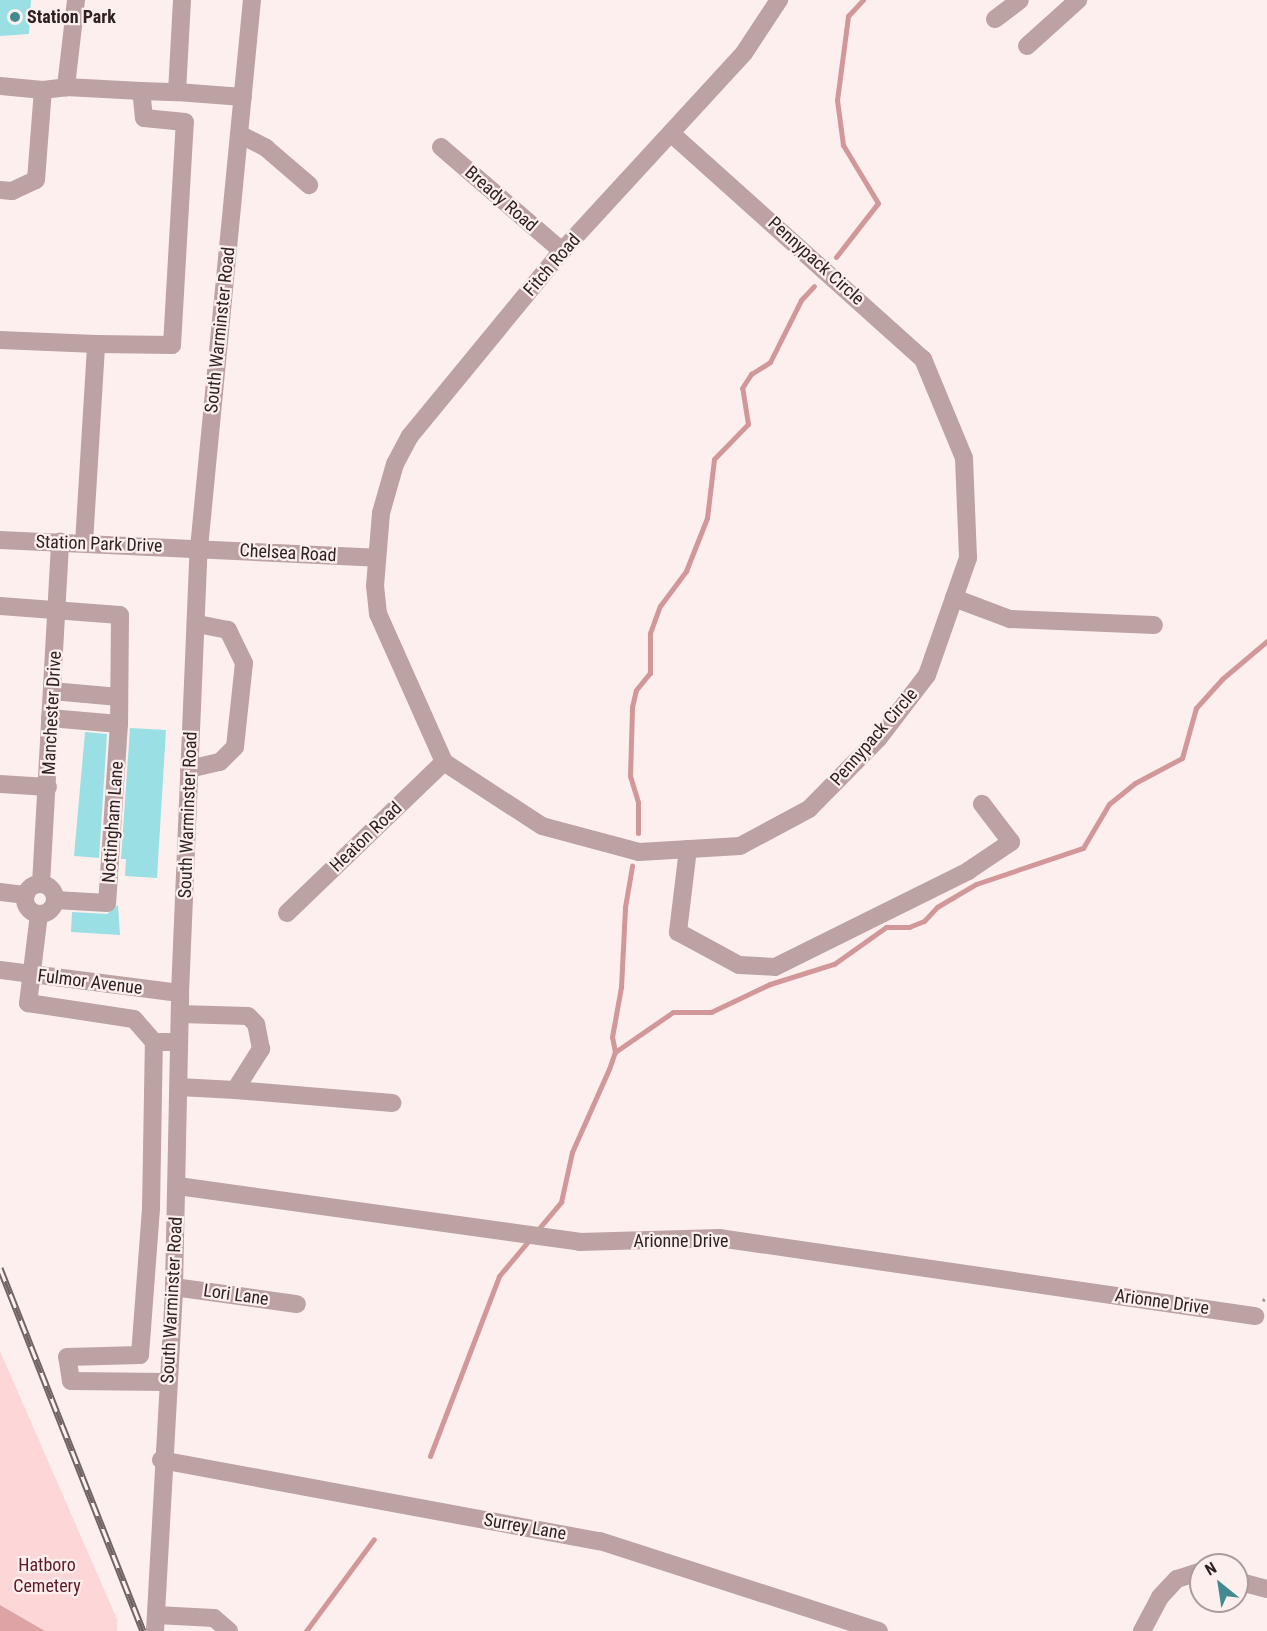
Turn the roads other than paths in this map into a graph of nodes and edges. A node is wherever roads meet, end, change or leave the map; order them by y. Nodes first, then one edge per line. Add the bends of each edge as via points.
1 (76, 0) edge
2 (182, 0) edge
3 (252, 0) edge
4 (779, 0) edge
5 (1020, 0) edge
6 (1078, 0) edge
7 (995, 19) dead end
8 (1027, 46) dead end
9 (0, 86) edge
10 (66, 87) junction
11 (44, 90) junction
12 (141, 91) junction
13 (177, 92) junction
14 (243, 97) junction
15 (239, 134) junction
16 (673, 135) junction
17 (441, 147) dead end
18 (309, 185) dead end
19 (0, 190) edge
20 (562, 252) junction
21 (0, 340) edge
22 (96, 344) junction
23 (0, 540) edge
24 (60, 542) junction
25 (84, 543) junction
26 (199, 548) junction
27 (377, 558) junction
28 (954, 598) junction
29 (0, 606) edge
30 (57, 609) junction
31 (196, 624) junction
32 (1154, 625) dead end
33 (52, 691) junction
34 (119, 697) junction
35 (50, 718) junction
36 (119, 724) junction
37 (444, 762) junction
38 (189, 769) junction
39 (0, 784) edge
40 (48, 787) junction
41 (982, 804) dead end
42 (688, 849) junction
43 (41, 884) junction
44 (0, 892) edge
45 (26, 895) junction
46 (55, 900) junction
47 (287, 913) dead end
48 (39, 914) junction
49 (0, 970) edge
50 (32, 974) junction
51 (126, 986) junction
52 (180, 993) junction
53 (180, 1014) junction
54 (121, 1017) junction
55 (154, 1042) junction
56 (179, 1042) junction
57 (179, 1087) junction
58 (235, 1090) junction
59 (392, 1103) dead end
60 (178, 1166) junction
61 (152, 1167) junction
62 (178, 1186) junction
63 (151, 1208) junction
64 (177, 1210) junction
65 (174, 1287) junction
66 (297, 1304) dead end
67 (172, 1316) junction
68 (1255, 1316) dead end
69 (143, 1317) junction
70 (140, 1355) junction
71 (169, 1355) junction
72 (167, 1382) junction
73 (161, 1460) junction
74 (1189, 1575) edge
75 (1249, 1584) edge
76 (1267, 1589) edge
77 (155, 1623) edge
78 (229, 1631) edge
79 (879, 1631) edge
80 (1142, 1631) edge

1 - 10 street
2 - 13 street
3 - 14 street, South Warminster Road
4 - 16 street, Fitch Road via 744,53
5 - 7 street
6 - 8 street
9 - 11 street
10 - 11 street
10 - 12 street
11 - 19 street via 36,180 12,191
12 - 13 street
12 - 22 street via 144,118 185,122 172,345
13 - 14 street
14 - 15 street, South Warminster Road
15 - 18 street via 266,148
15 - 26 street, South Warminster Road
16 - 20 street, Fitch Road
16 - 28 street, Pennypack Circle via 923,359 964,458 968,558
17 - 20 street, Bready Road
20 - 27 street, Fitch Road via 410,436 395,464 381,513
21 - 22 street
22 - 25 street
23 - 24 street, Station Park Drive
24 - 25 street, Station Park Drive
24 - 30 street, Manchester Drive
25 - 26 street, Station Park Drive
26 - 27 street, Chelsea Road
26 - 31 street, South Warminster Road
27 - 37 street via 378,614
28 - 32 street via 1010,620
28 - 42 street, Pennypack Circle via 927,675 878,739 808,809 740,846
29 - 30 street
30 - 33 street, Manchester Drive
30 - 34 street via 120,615
31 - 38 street, South Warminster Road
31 - 38 street via 228,630 244,663 235,747 220,762
33 - 34 street
33 - 35 street, Manchester Drive
34 - 36 street
35 - 36 street
35 - 40 street, Manchester Drive
36 - 46 street, Nottingham Lane via 107,903
37 - 42 street, Pennypack Circle via 542,826 639,852
37 - 47 street, Heaton Road
38 - 52 street, South Warminster Road
39 - 40 street
40 - 43 street, Manchester Drive
41 - 42 street via 1011,842 968,871 775,967 739,965 678,932
43 - 45 street
43 - 46 street via 50,887
44 - 45 street
45 - 48 street via 27,905
46 - 48 street via 48,912
48 - 50 street
49 - 50 street, Fulmor Avenue
50 - 51 street, Fulmor Avenue
50 - 54 street via 28,1003
51 - 52 street, Fulmor Avenue
51 - 54 street
52 - 53 street, South Warminster Road
53 - 56 street, South Warminster Road
53 - 58 street via 222,1012 248,1016 256,1024 261,1049
54 - 55 street via 134,1019
55 - 56 street
55 - 61 street
56 - 57 street, South Warminster Road
57 - 58 street
57 - 60 street, South Warminster Road
58 - 59 street
60 - 61 street
60 - 62 street, South Warminster Road
61 - 63 street
62 - 64 street, South Warminster Road
62 - 68 street, Arionne Drive via 579,1242 718,1238
63 - 64 street
63 - 69 street
64 - 65 street, South Warminster Road
65 - 66 street, Lori Lane
65 - 67 street, South Warminster Road
67 - 69 street
67 - 71 street, South Warminster Road
69 - 70 street
70 - 71 street
70 - 72 street via 67,1357 71,1382
71 - 72 street, South Warminster Road
72 - 73 street, South Warminster Road
73 - 77 street, South Warminster Road
73 - 79 street, Surrey Lane via 600,1540
74 - 80 street via 1177,1579 1160,1597
75 - 76 street
77 - 78 street via 214,1618

